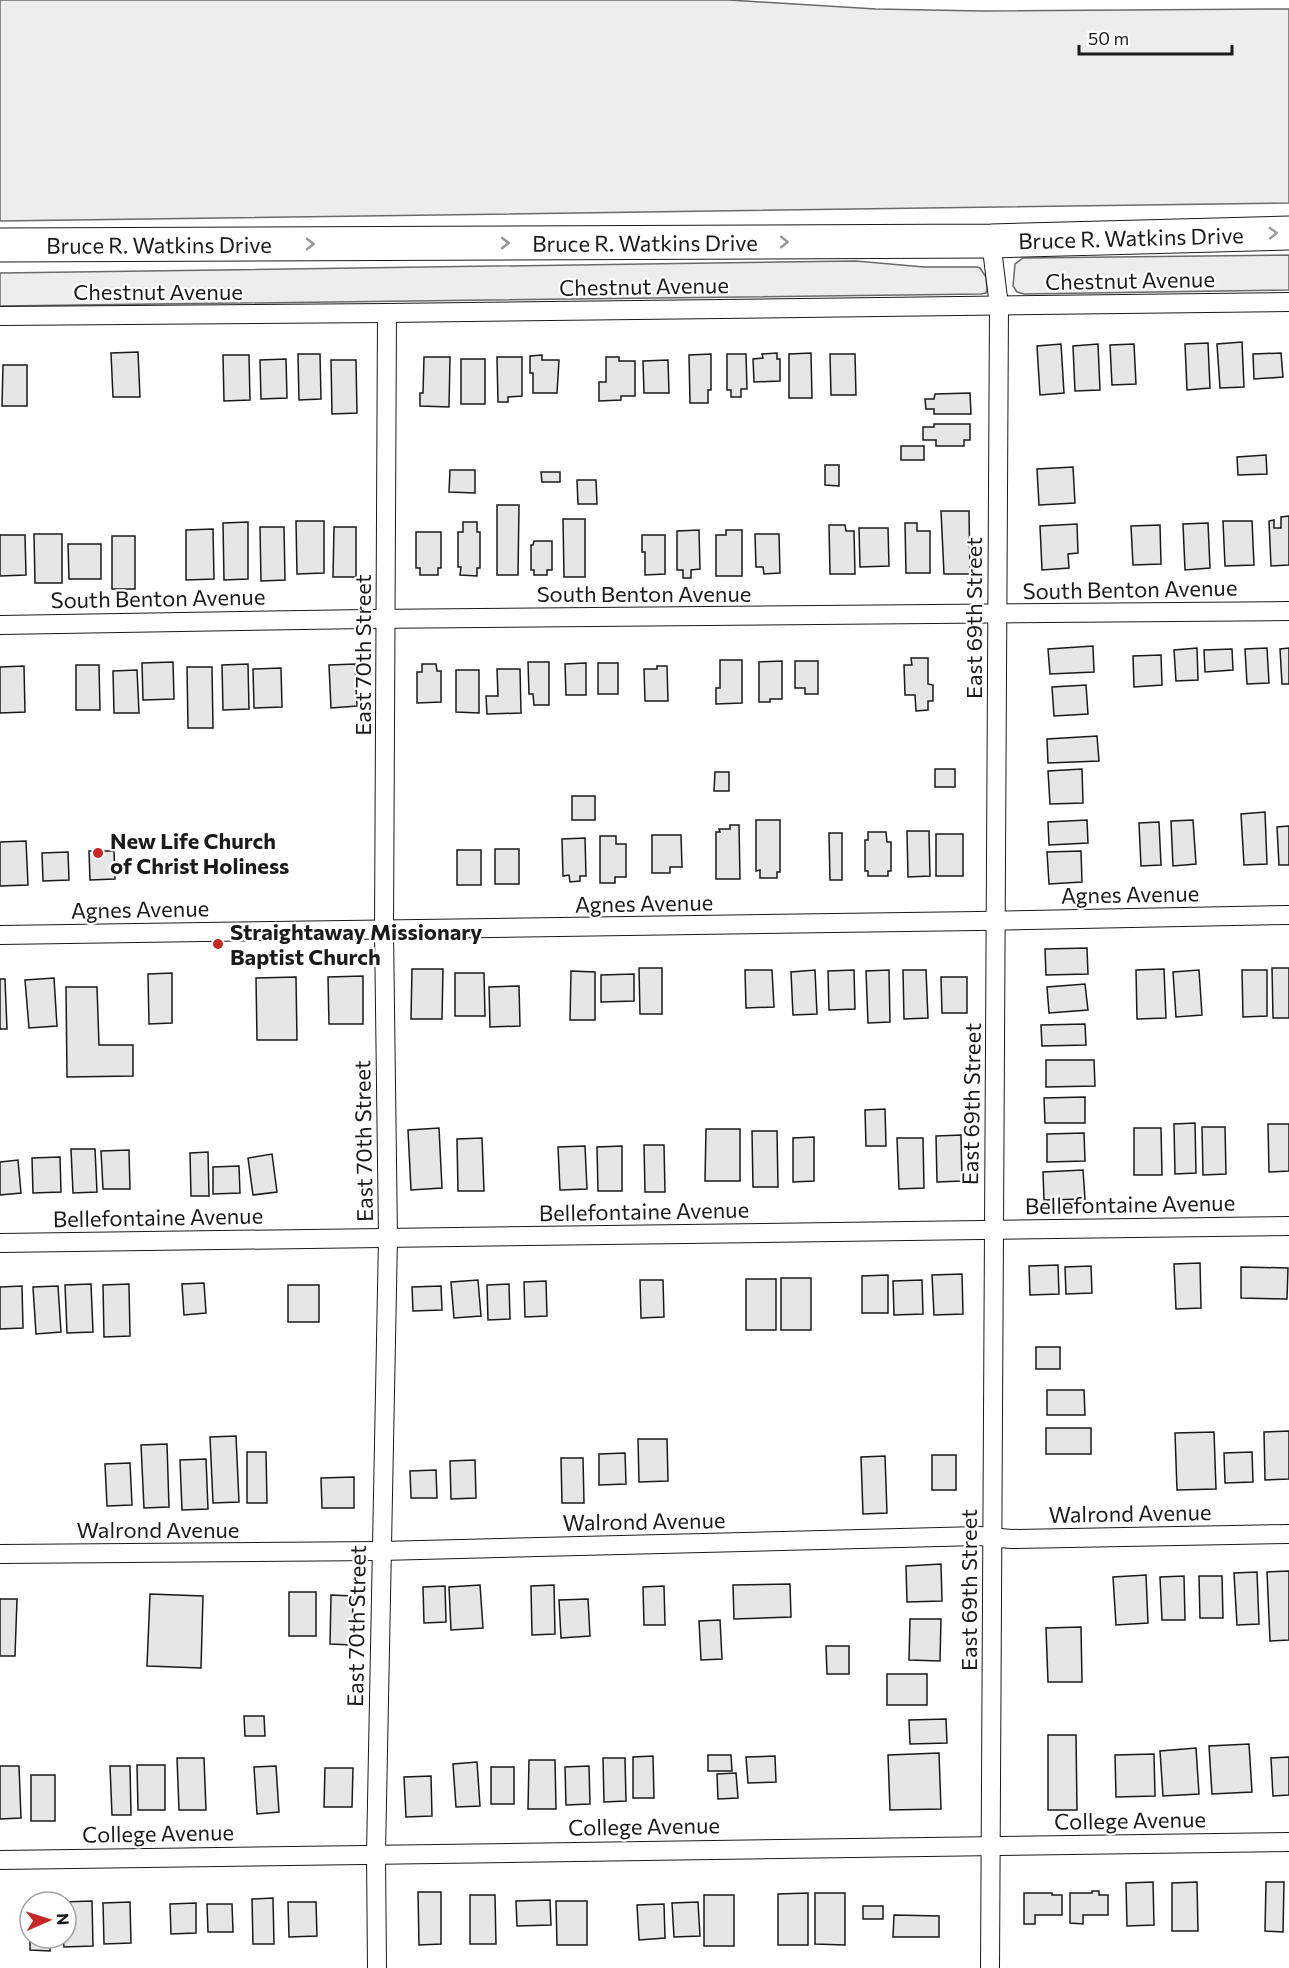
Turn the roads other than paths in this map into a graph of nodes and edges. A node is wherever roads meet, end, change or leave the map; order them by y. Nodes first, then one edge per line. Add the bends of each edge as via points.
1 (1289, 233) edge
2 (991, 241) junction
3 (0, 245) edge
4 (1289, 302) edge
5 (999, 306) junction
6 (387, 313) junction
7 (0, 316) edge
8 (1289, 611) edge
9 (997, 615) junction
10 (386, 619) junction
11 (0, 625) edge
12 (1289, 915) edge
13 (997, 921) junction
14 (384, 931) junction
15 (0, 935) edge
16 (1289, 1226) edge
17 (994, 1231) junction
18 (388, 1238) junction
19 (0, 1243) edge
20 (1289, 1534) edge
21 (992, 1537) junction
22 (381, 1551) junction
23 (0, 1554) edge
24 (1289, 1842) edge
25 (991, 1846) junction
26 (376, 1854) junction
27 (0, 1860) edge
28 (377, 1968) edge
29 (990, 1968) edge

2 -> 1 highway, Bruce R. Watkins Drive
3 -> 2 highway, Bruce R. Watkins Drive
2 - 5 street, East 69th Street
4 - 5 street, Chestnut Avenue
5 - 6 street, Chestnut Avenue
5 - 9 street, East 69th Street
6 - 7 street, Chestnut Avenue
6 - 10 street, East 70th Street
8 - 9 street, South Benton Avenue
9 - 10 street, South Benton Avenue
9 - 13 street, East 69th Street
10 - 11 street, South Benton Avenue
10 - 14 street, East 70th Street
12 - 13 street, Agnes Avenue
13 - 14 street, Agnes Avenue
13 - 17 street, East 69th Street
14 - 15 street, Agnes Avenue
14 - 18 street, East 70th Street
16 - 17 street, Bellefontaine Avenue
17 - 18 street, Bellefontaine Avenue
17 - 21 street, East 69th Street
18 - 19 street, Bellefontaine Avenue
18 - 22 street, East 70th Street
20 - 21 street, Walrond Avenue
21 - 22 street, Walrond Avenue
21 - 25 street, East 69th Street
22 - 23 street, Walrond Avenue
22 - 26 street, East 70th Street
24 - 25 street, College Avenue
25 - 26 street, College Avenue
25 - 29 street, East 69th Street
26 - 27 street, College Avenue
26 - 28 street, East 70th Street

